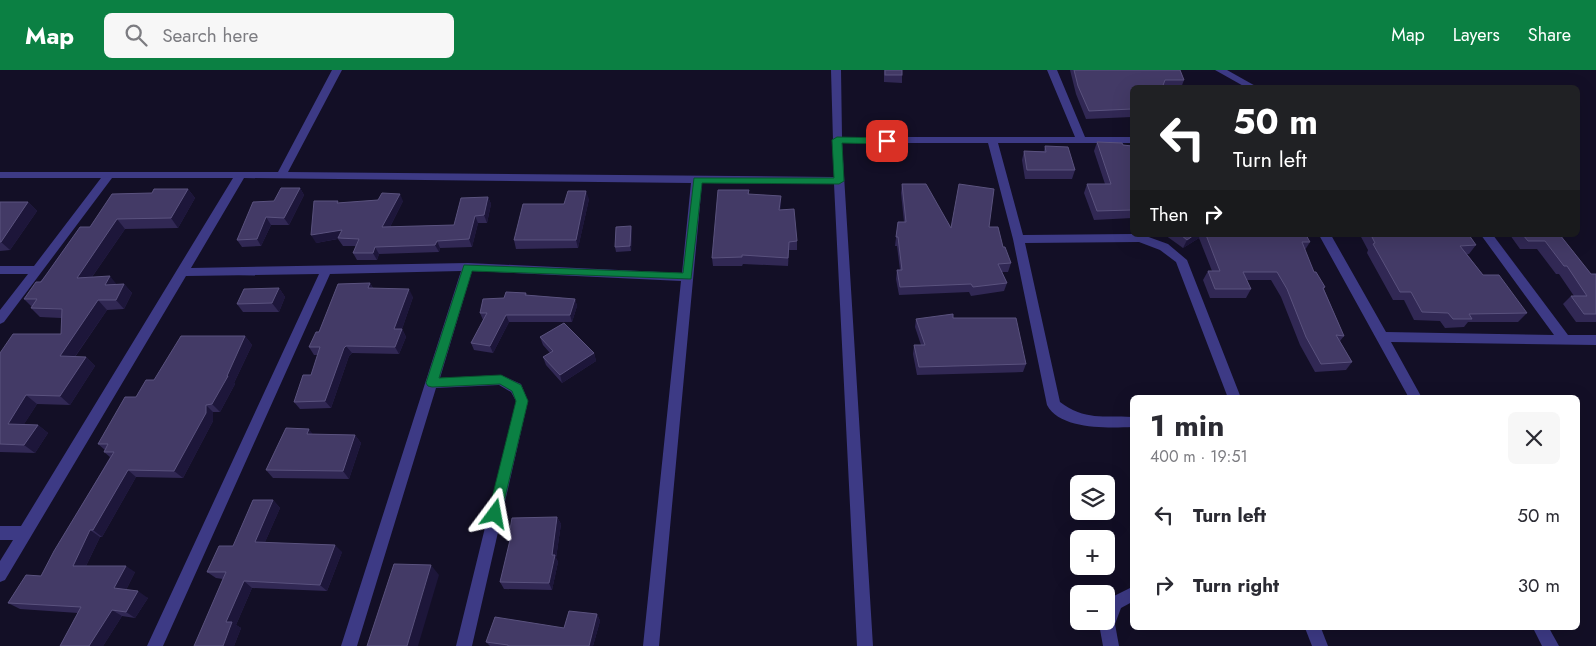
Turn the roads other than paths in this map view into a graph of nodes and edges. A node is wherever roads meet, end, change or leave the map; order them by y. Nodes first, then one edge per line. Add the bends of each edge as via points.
1 (338, 70) edge
2 (836, 70) edge
3 (1052, 70) edge
4 (1220, 70) edge
5 (1249, 85) edge
6 (837, 140) junction
7 (1130, 140) edge
8 (992, 141) junction
9 (1082, 142) junction
10 (0, 175) edge
11 (109, 175) junction
12 (281, 175) junction
13 (240, 176) junction
14 (697, 180) junction
15 (839, 181) junction
16 (1326, 237) edge
17 (1488, 237) edge
18 (1019, 238) junction
19 (468, 267) junction
20 (0, 270) edge
21 (36, 270) junction
22 (326, 270) junction
23 (182, 272) junction
24 (688, 277) junction
25 (0, 319) edge
26 (1383, 337) junction
27 (1565, 340) junction
28 (1596, 340) edge
29 (432, 383) junction
30 (1234, 395) edge
31 (1414, 395) edge
32 (1130, 422) edge
33 (0, 533) edge
34 (25, 533) junction
35 (0, 575) edge
36 (1130, 595) edge
37 (1314, 630) edge
38 (1542, 630) edge
39 (155, 646) edge
40 (349, 646) edge
41 (464, 646) edge
42 (651, 646) edge
43 (865, 646) edge
44 (1111, 646) edge
45 (1320, 646) edge
46 (1552, 646) edge

1 - 12 street
2 - 6 street
3 - 9 street
4 - 5 street
6 - 8 street
6 - 15 street
7 - 9 street
8 - 9 street
8 - 18 street
10 - 11 street
11 - 13 street
11 - 21 street
12 - 13 street
12 - 14 street
13 - 23 street
14 - 15 street
14 - 24 street
15 - 43 street
16 - 26 street
17 - 27 street
18 - 30 street via 1140,238 1164,247 1181,260
18 - 32 street via 1054,405 1068,416 1089,421
19 - 22 street
19 - 24 street
19 - 29 street
20 - 21 street
21 - 25 street
22 - 23 street
22 - 39 street
23 - 34 street
24 - 42 street
26 - 27 street
26 - 31 street
27 - 28 street
29 - 40 street
29 - 41 street via 501,380 516,388 522,401
33 - 34 street
34 - 35 street
36 - 44 street via 1115,603 1107,624
37 - 45 street
38 - 46 street

